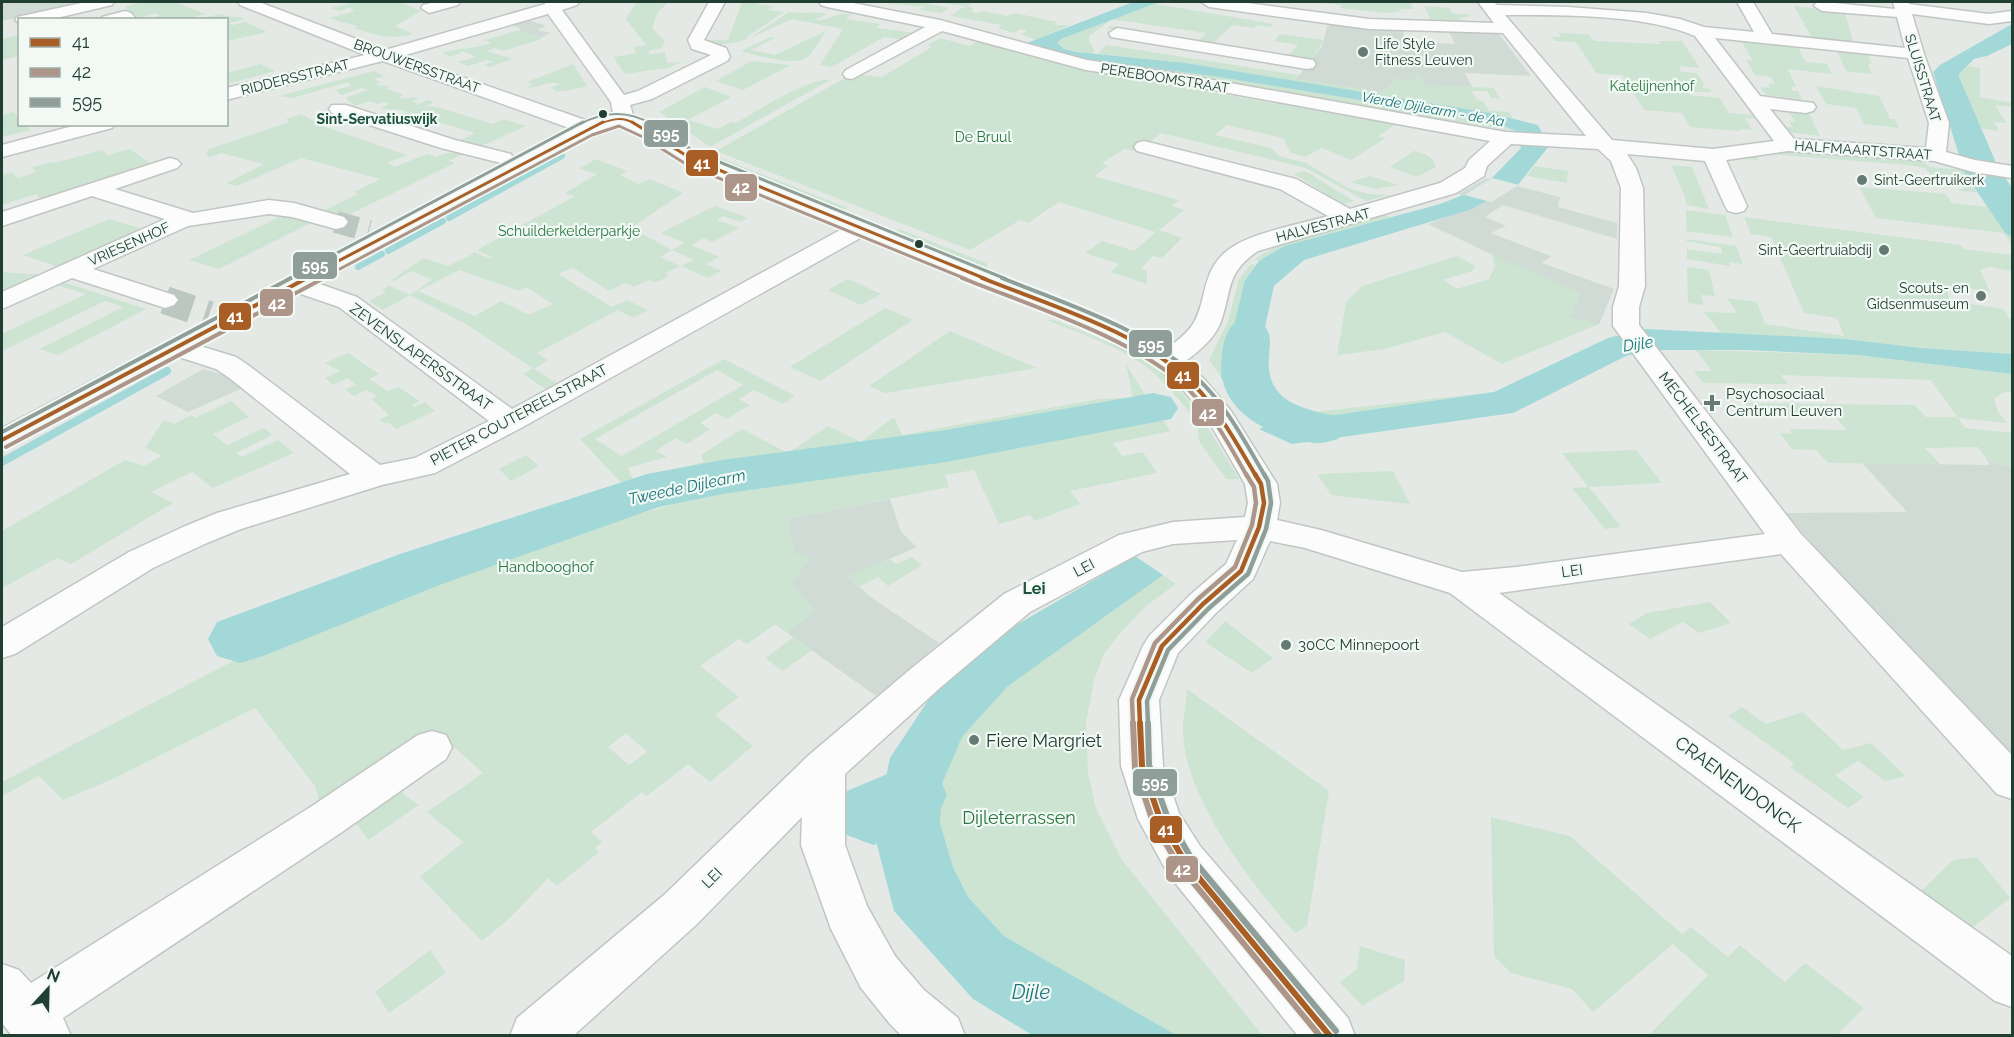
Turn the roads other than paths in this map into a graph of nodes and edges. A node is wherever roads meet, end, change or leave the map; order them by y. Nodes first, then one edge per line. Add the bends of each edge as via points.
1 (106, 2) edge
2 (246, 2) edge
3 (452, 2) edge
4 (571, 2) edge
5 (717, 2) edge
6 (827, 2) edge
7 (1209, 2) edge
8 (1619, 2) edge
9 (1745, 2) edge
10 (553, 4) edge
11 (300, 6) dead end
12 (425, 6) edge
13 (1489, 6) edge
14 (1822, 6) dead end
15 (1899, 8) edge
16 (274, 12) junction
17 (1292, 14) junction
18 (1627, 16) junction
19 (2013, 16) edge
20 (32, 18) edge
21 (940, 25) junction
22 (1508, 28) junction
23 (1277, 29) dead end
24 (1701, 32) junction
25 (1117, 33) dead end
26 (1254, 37) dead end
27 (1766, 38) junction
28 (1826, 44) junction
29 (1239, 53) junction
30 (1915, 54) junction
31 (386, 56) junction
32 (1307, 64) dead end
33 (1836, 64) dead end
34 (852, 74) dead end
35 (228, 94) edge
36 (1754, 101) junction
37 (1806, 107) dead end
38 (339, 109) dead end
39 (622, 110) junction
40 (97, 126) edge
41 (589, 128) junction
42 (1512, 138) junction
43 (1606, 144) junction
44 (1788, 145) junction
45 (1144, 147) dead end
46 (2, 151) edge
47 (1713, 155) junction
48 (1935, 155) junction
49 (514, 161) junction
50 (170, 164) dead end
51 (2008, 173) edge
52 (92, 189) junction
53 (1736, 206) dead end
54 (1347, 217) junction
55 (186, 218) junction
56 (2, 219) edge
57 (336, 222) tunnel mouth
58 (860, 228) junction
59 (71, 270) junction
60 (296, 284) junction
61 (165, 300) tunnel mouth
62 (2, 301) edge
63 (177, 347) junction
64 (1167, 361) junction
65 (510, 422) junction
66 (2, 440) edge
67 (376, 476) junction
68 (1259, 527) junction
69 (1789, 542) junction
70 (1462, 584) junction
71 (2, 644) edge
72 (432, 747) dead end
73 (824, 767) junction
74 (2013, 782) edge
75 (2013, 984) edge
76 (25, 1012) edge
77 (535, 1035) edge
78 (940, 1035) edge
79 (1330, 1035) edge

1 - 20 street
2 - 16 street, BROUWERSSTRAAT
3 - 12 street
4 - 10 street, RIDDERSSTRAAT
5 - 39 street via 696,41 720,52 721,57
6 - 21 street, PEREBOOMSTRAAT
7 - 17 street
8 - 18 street
9 - 27 street
10 - 31 street, RIDDERSSTRAAT
10 - 39 street
11 - 16 street
13 - 18 street
13 - 22 street, MECHELSESTRAAT
14 - 15 street
15 - 19 street via 1989,19
15 - 30 street, SLUISSTRAAT
16 - 31 street, BROUWERSSTRAAT
17 - 22 street via 1369,24
17 - 23 street
18 - 24 street via 1669,22
21 - 34 street
21 - 42 street, PEREBOOMSTRAAT via 1086,65
22 - 43 street, MECHELSESTRAAT
24 - 27 street
24 - 36 street
25 - 29 street
26 - 29 street
27 - 28 street
28 - 30 street
28 - 33 street
29 - 32 street
30 - 48 street, SLUISSTRAAT via 1939,123
31 - 35 street, RIDDERSSTRAAT
31 - 41 street, BROUWERSSTRAAT
36 - 37 street
36 - 44 street
38 - 49 street
39 - 41 street
39 - 58 street via 662,142 692,159
40 - 46 street
41 - 49 street
42 - 43 street, PEREBOOMSTRAAT
42 - 54 street, HALVESTRAAT via 1476,164 1476,171 1460,182 1427,196
43 - 47 street, HALFMAARTSTRAAT
43 - 69 street, MECHELSESTRAAT via 1617,152 1632,188 1632,286 1626,326
44 - 47 street, HALFMAARTSTRAAT
44 - 48 street, HALFMAARTSTRAAT
45 - 54 street via 1288,184
47 - 53 street
48 - 51 street, HALFMAARTSTRAAT
49 - 60 street via 378,233
50 - 52 street
52 - 55 street, VRIESENHOF
52 - 56 street
54 - 64 street, HALVESTRAAT via 1251,246 1235,256 1221,274 1206,325 1187,347
55 - 57 street, VRIESENHOF via 269,207
55 - 59 street, VRIESENHOF
58 - 64 street via 1110,330
58 - 65 street, PIETER COUTEREELSTRAAT
59 - 61 street, VRIESENHOF
59 - 62 street, VRIESENHOF
60 - 63 street via 218,318
60 - 65 street, ZEVENSLAPERSSTRAAT via 348,302
63 - 66 street
63 - 67 street via 226,363
64 - 68 street via 1221,417 1261,484 1264,503
65 - 67 street, PIETER COUTEREELSTRAAT via 424,466
67 - 71 street, PIETER COUTEREELSTRAAT via 229,521 165,548
68 - 70 street, LEI
68 - 73 street, LEI via 1173,533 1131,543 1017,603
68 - 79 street via 1241,571 1162,646 1139,700 1142,766 1160,819 1184,860
69 - 70 street, LEI
69 - 74 street, MECHELSESTRAAT
70 - 75 street, CRAENENDONCK
72 - 76 street via 327,819
73 - 77 street, LEI via 680,910
73 - 78 street via 823,845 846,914 878,972 907,1007

